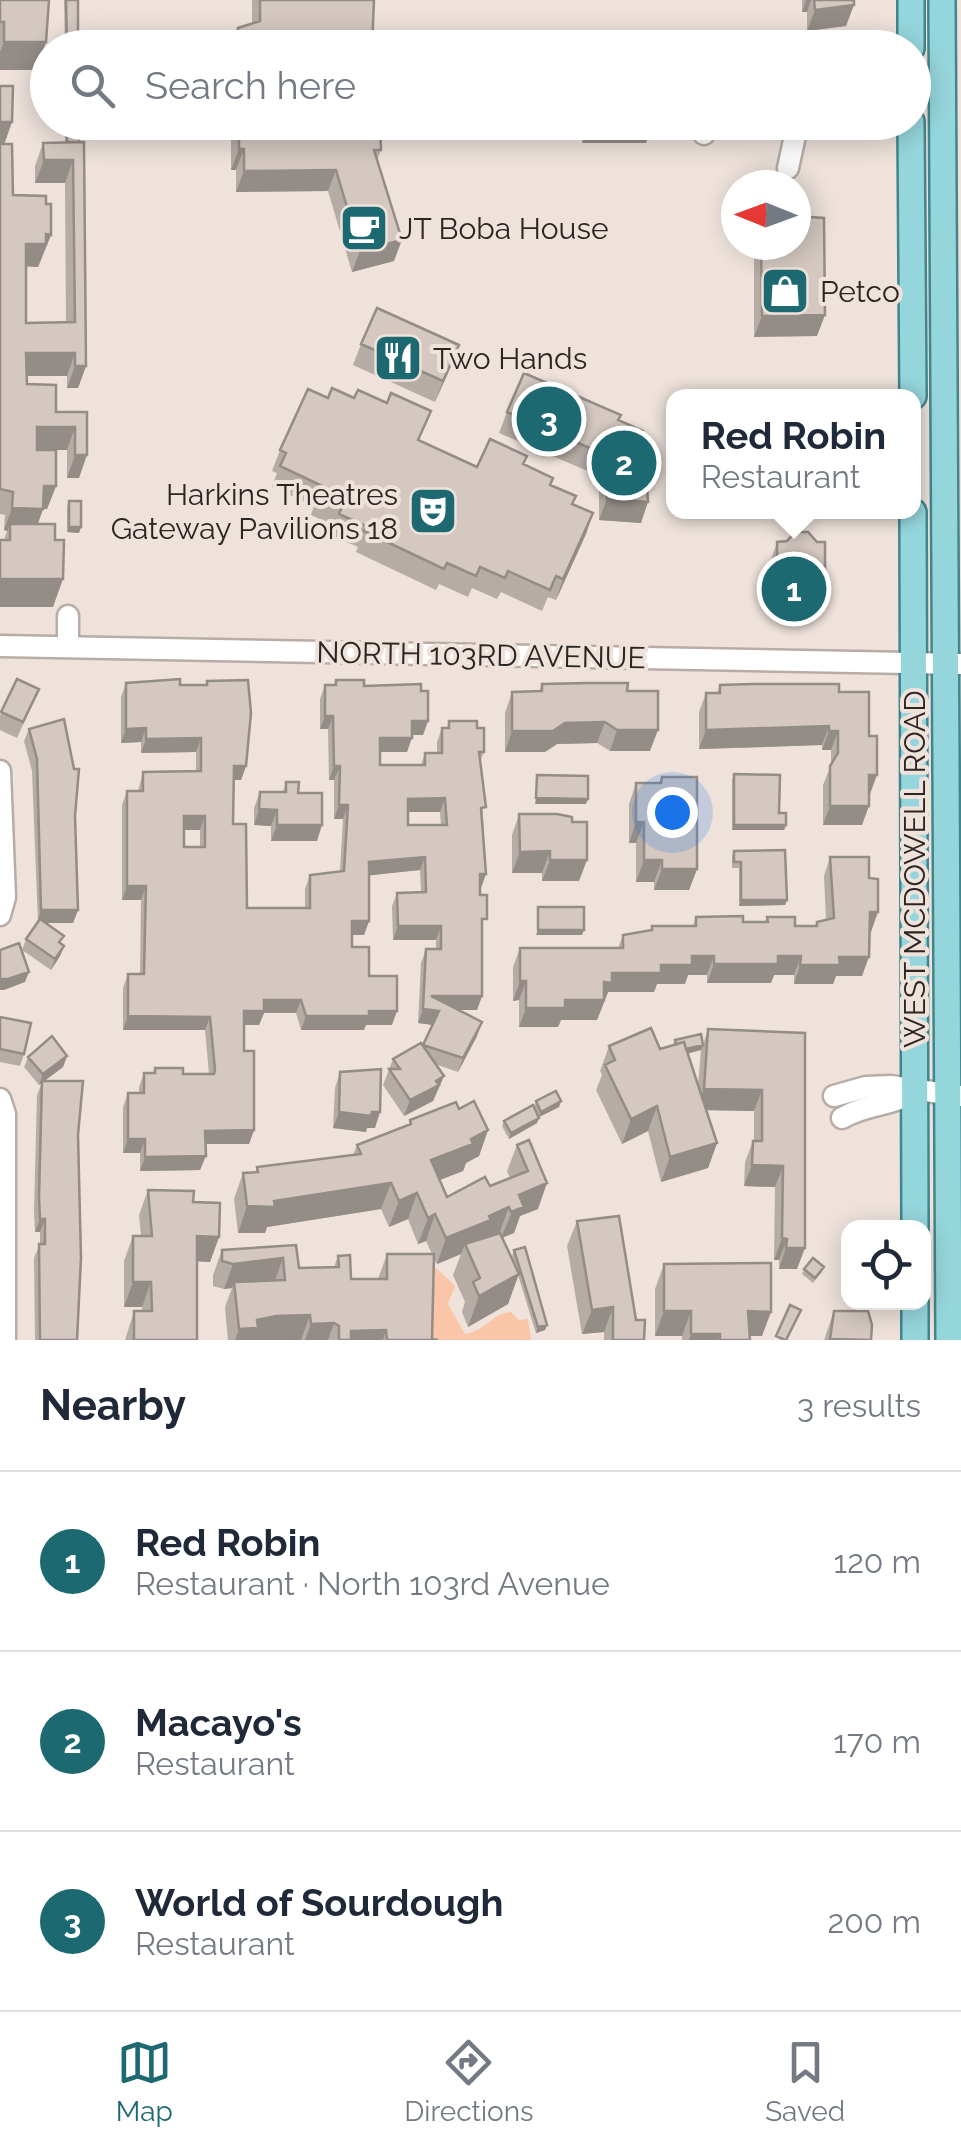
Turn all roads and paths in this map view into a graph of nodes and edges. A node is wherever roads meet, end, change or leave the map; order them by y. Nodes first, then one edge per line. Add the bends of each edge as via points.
1 (911, 0) edge
2 (942, 0) edge
3 (911, 30) edge
4 (794, 140) edge
5 (912, 140) edge
6 (912, 166) junction
7 (788, 168) dead end
8 (943, 366) junction
9 (913, 370) junction
10 (913, 389) edge
11 (944, 517) junction
12 (913, 519) edge
13 (68, 616) dead end
14 (0, 646) edge
15 (68, 647) junction
16 (914, 664) junction
17 (953, 664) edge
18 (0, 772) edge
19 (0, 915) edge
20 (914, 1093) junction
21 (958, 1095) edge
22 (834, 1096) dead end
23 (1, 1100) edge
24 (842, 1118) dead end
25 (915, 1220) edge
26 (915, 1310) edge
27 (5, 1340) edge
28 (915, 1340) edge
29 (948, 1340) edge

1 - 3 main road
2 - 8 main road, WEST MCDOWELL ROAD
4 - 7 street
5 - 6 main road
6 - 8 main road via 926,212 926,344
6 - 9 main road
8 - 11 main road, WEST MCDOWELL ROAD
9 - 10 main road
9 - 11 main road via 923,374 929,389 929,459
11 - 17 main road, WEST MCDOWELL ROAD
12 - 16 main road, WEST MCDOWELL ROAD
13 - 15 street
14 - 15 street, NORTH 103RD AVENUE
15 - 16 street, NORTH 103RD AVENUE
16 - 17 street, NORTH 103RD AVENUE
16 - 20 main road, WEST MCDOWELL ROAD
17 - 21 main road, WEST MCDOWELL ROAD
18 - 19 street
20 - 21 street
20 - 22 street via 866,1086
20 - 24 street
20 - 25 main road, WEST MCDOWELL ROAD
21 - 29 main road, WEST MCDOWELL ROAD
23 - 27 street
26 - 28 main road

